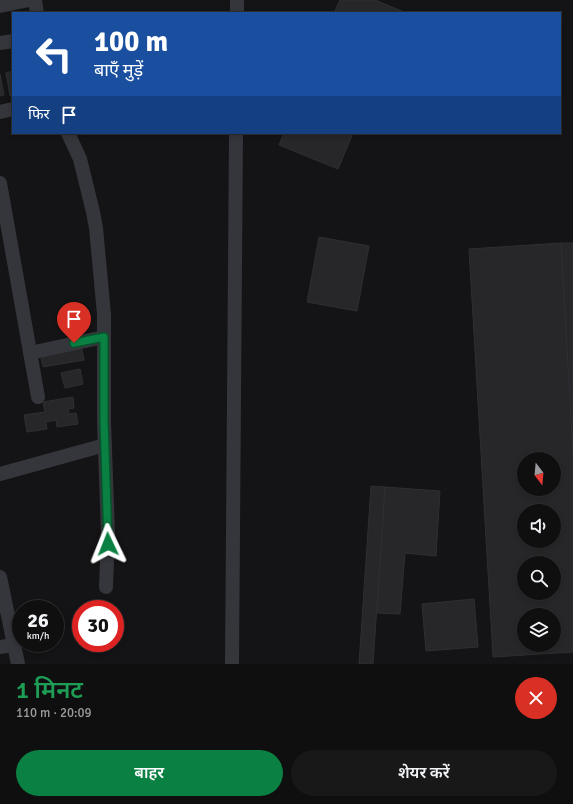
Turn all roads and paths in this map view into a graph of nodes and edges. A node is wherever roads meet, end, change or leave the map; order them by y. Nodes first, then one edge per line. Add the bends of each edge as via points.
1 (29, 0) edge
2 (35, 0) edge
3 (237, 0) edge
4 (0, 6) edge
5 (37, 12) edge
6 (237, 12) edge
7 (12, 41) edge
8 (0, 43) edge
9 (12, 109) edge
10 (0, 112) edge
11 (68, 134) edge
12 (236, 134) edge
13 (0, 183) edge
14 (104, 337) junction
15 (30, 353) junction
16 (38, 397) dead end
17 (105, 445) junction
18 (0, 474) edge
19 (0, 577) edge
20 (106, 587) dead end
21 (3, 607) edge
22 (12, 638) edge
23 (12, 645) edge
24 (0, 647) edge
25 (15, 652) edge
26 (18, 664) edge
27 (232, 664) edge

1 - 4 street
2 - 5 street
3 - 6 street
7 - 8 street
9 - 10 street
11 - 14 street via 80,159 96,228
12 - 27 street
13 - 15 street
14 - 15 street
14 - 17 street
15 - 16 street
17 - 18 street
17 - 20 street via 108,547
19 - 21 street
21 - 22 street
23 - 24 street
25 - 26 street

